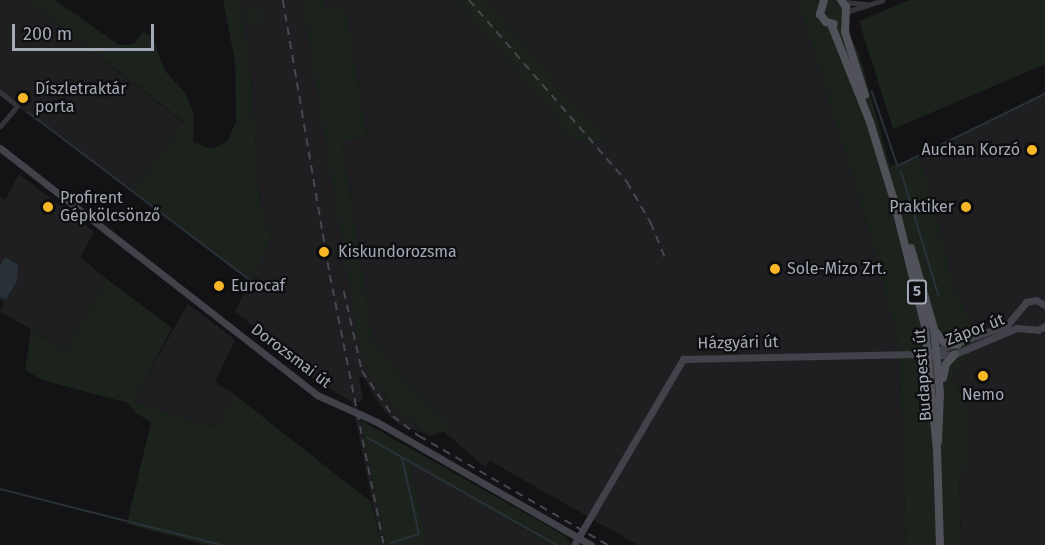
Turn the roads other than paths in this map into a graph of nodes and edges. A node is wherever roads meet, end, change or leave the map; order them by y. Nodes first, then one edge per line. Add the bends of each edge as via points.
1 (824, 0) edge
2 (882, 0) edge
3 (843, 1) edge
4 (874, 3) junction
5 (845, 16) junction
6 (831, 24) junction
7 (0, 92) edge
8 (870, 122) junction
9 (0, 126) edge
10 (0, 148) edge
11 (903, 231) junction
12 (1045, 305) edge
13 (1019, 311) junction
14 (1045, 326) edge
15 (1026, 328) junction
16 (934, 329) junction
17 (958, 345) junction
18 (928, 354) junction
19 (937, 354) junction
20 (955, 354) junction
21 (940, 394) junction
22 (937, 451) junction
23 (578, 537) junction
24 (574, 545) edge
25 (591, 545) edge
26 (940, 545) edge

1 - 6 main road, Budapesti út / 5 via 820,14
2 - 4 street
3 - 4 street
3 - 5 main road, Budapesti út / 5
4 - 5 street
5 - 6 main road
5 - 8 main road, Budapesti út / 5
6 - 8 main road, Budapesti út / 5
7 - 9 street via 17,106
8 - 11 main road, Budapesti út / 5
10 - 23 street, Dorozsmai út via 317,395 377,422
11 - 16 main road, Budapesti út / 5 via 920,270
11 - 18 main road, Budapesti út / 5
12 - 13 street, Zápor út via 1031,300
13 - 15 street, Zápor út
13 - 17 street, Zápor út via 1007,326
14 - 15 street, Zápor út via 1038,330
15 - 20 street, Zápor út via 1017,328
16 - 17 main road via 944,342
16 - 19 main road, Budapesti út / 5
17 - 19 street, Zápor út
18 - 19 street, Zápor út
18 - 22 main road, Budapesti út / 5
18 - 23 street, Házgyári út via 683,359
19 - 20 street, Zápor út
19 - 21 main road, Budapesti út / 5
20 - 21 main road via 944,370
21 - 22 main road, Budapesti út / 5
22 - 26 main road, Budapesti út / 5
23 - 24 street
23 - 25 street, Dorozsmai út

